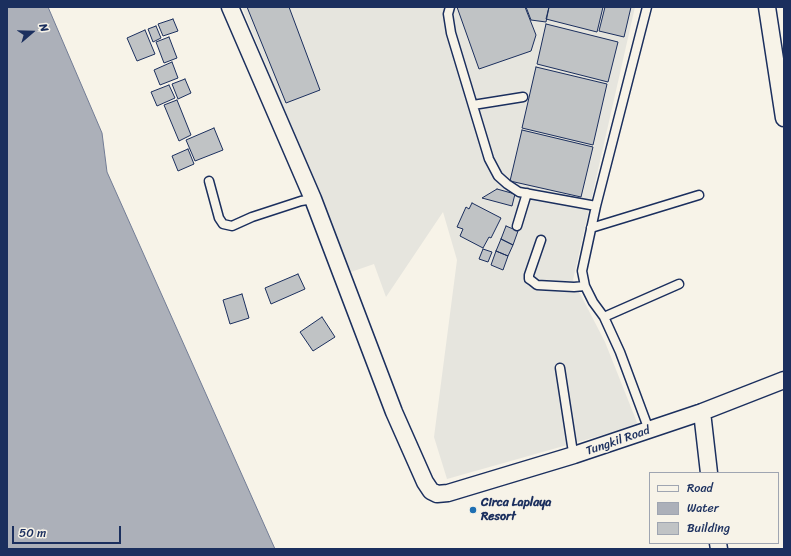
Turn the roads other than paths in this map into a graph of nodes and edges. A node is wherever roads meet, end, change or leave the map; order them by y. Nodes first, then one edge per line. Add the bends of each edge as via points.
1 (230, 7) edge
2 (450, 7) edge
3 (647, 7) edge
4 (767, 7) edge
5 (523, 97) dead end
6 (473, 105) junction
7 (784, 118) edge
8 (209, 181) dead end
9 (527, 193) junction
10 (699, 195) dead end
11 (313, 199) junction
12 (596, 206) junction
13 (517, 226) dead end
14 (591, 228) junction
15 (541, 240) dead end
16 (679, 284) dead end
17 (585, 286) junction
18 (604, 317) junction
19 (560, 368) dead end
20 (784, 380) edge
21 (702, 412) junction
22 (649, 430) junction
23 (574, 456) junction
24 (709, 472) edge

1 - 11 street
2 - 6 lane via 448,14 451,33
3 - 12 lane
4 - 7 street
5 - 6 lane
6 - 9 lane via 489,159 498,176 519,192
8 - 11 lane via 219,218 223,224 232,226 252,217
9 - 12 lane
9 - 13 lane
10 - 14 lane
11 - 23 street, Tungkil Road via 394,412 431,491 437,494 448,493
12 - 14 lane
14 - 17 lane via 582,271
15 - 17 lane via 529,279 537,284
16 - 18 lane
17 - 18 lane
18 - 22 lane
19 - 23 lane
20 - 21 street, Tungkil Road
21 - 22 street, Tungkil Road
21 - 24 street
22 - 23 street, Tungkil Road

